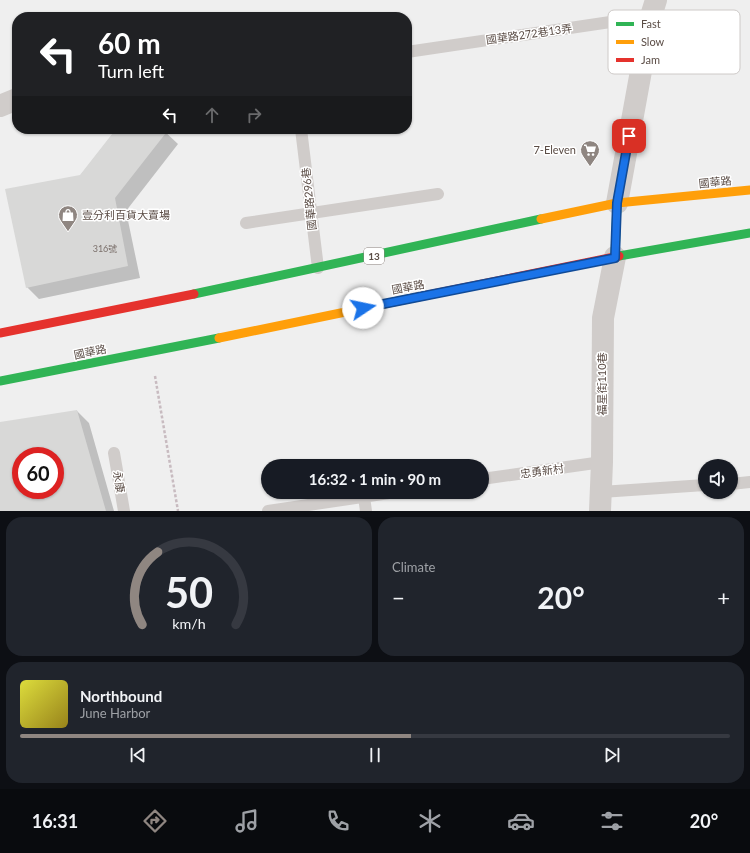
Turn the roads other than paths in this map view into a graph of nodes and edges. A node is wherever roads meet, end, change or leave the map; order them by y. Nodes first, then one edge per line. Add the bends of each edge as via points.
1 (654, 8) edge
2 (643, 10) edge
3 (608, 16) edge
4 (412, 51) edge
5 (641, 74) edge
6 (12, 101) edge
7 (0, 106) edge
8 (302, 134) edge
9 (750, 190) edge
10 (438, 194) dead end
11 (617, 203) junction
12 (310, 215) junction
13 (246, 223) dead end
14 (750, 233) edge
15 (615, 258) junction
16 (318, 268) junction
17 (0, 333) edge
18 (0, 381) edge
19 (114, 453) dead end
20 (602, 462) junction
21 (489, 478) edge
22 (750, 482) edge
23 (738, 483) edge
24 (698, 486) edge
25 (350, 499) edge
26 (364, 499) edge
27 (600, 501) edge
28 (124, 511) edge
29 (268, 511) edge
30 (366, 511) edge

1 - 2 lane, 國華路272巷13弄
3 - 4 lane, 國華路272巷13弄
5 - 11 street
6 - 7 street
8 - 12 lane, 國華路296巷
9 - 11 main road, 國華路 / 13
10 - 12 lane
11 - 15 main road
11 - 16 main road, 國華路 / 13
12 - 13 lane
12 - 16 lane, 國華路296巷
14 - 15 main road, 國華路
15 - 18 main road, 國華路
15 - 20 street, 福星街110巷 via 603,318
16 - 17 main road, 國華路 / 13
19 - 28 lane, 永康
20 - 21 lane, 忠勇新村
20 - 27 street, 福星街110巷
22 - 23 lane
24 - 27 lane
25 - 29 lane
26 - 30 lane

